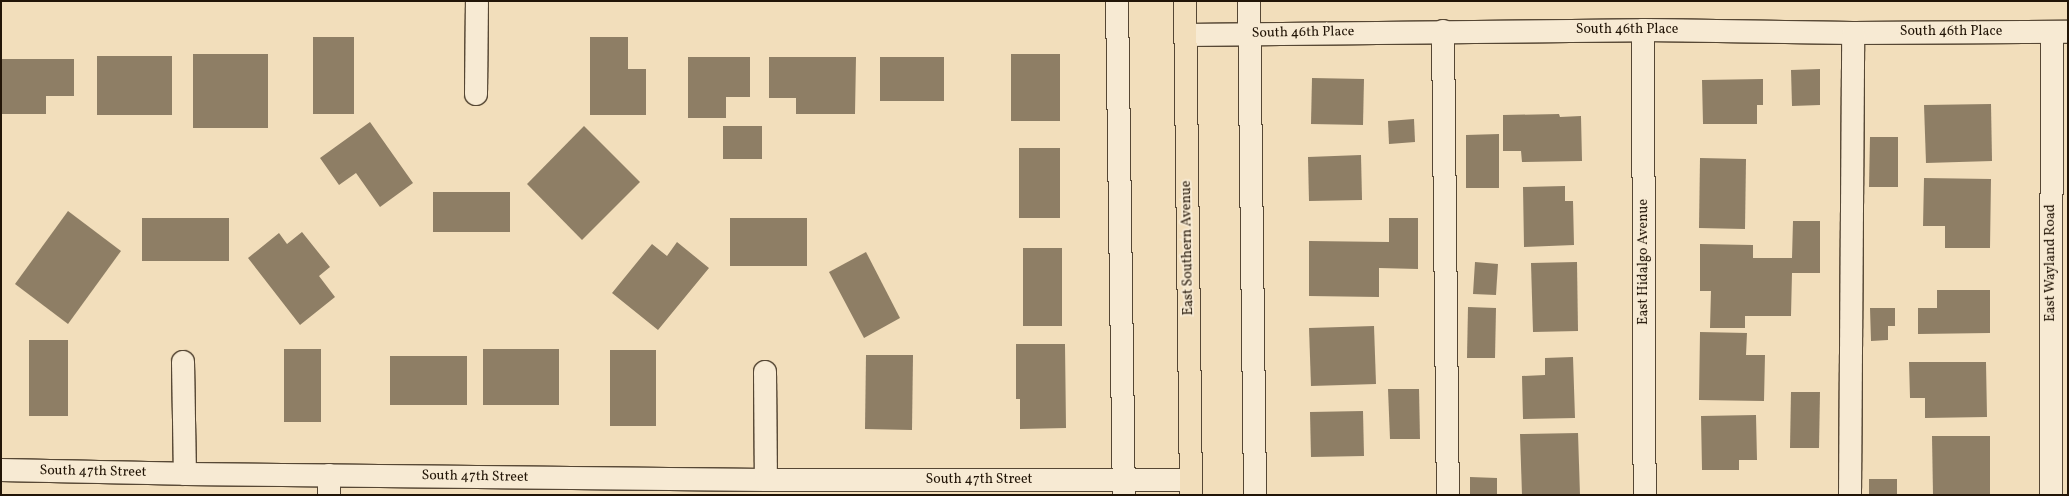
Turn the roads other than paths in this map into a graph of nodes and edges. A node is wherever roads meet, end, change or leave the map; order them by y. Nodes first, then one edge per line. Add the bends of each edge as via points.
1 (477, 1) edge
2 (1117, 1) edge
3 (1185, 1) edge
4 (1249, 1) edge
5 (1643, 30) junction
6 (1443, 31) junction
7 (2060, 32) edge
8 (1853, 33) junction
9 (1249, 34) junction
10 (1185, 35) junction
11 (476, 94) dead end
12 (183, 362) dead end
13 (765, 372) dead end
14 (1, 470) edge
15 (185, 474) junction
16 (766, 480) junction
17 (330, 485) edge
18 (1124, 487) edge
19 (1191, 488) edge
20 (1255, 495) edge
21 (1448, 495) edge
22 (1645, 495) edge
23 (1850, 495) edge
24 (2051, 495) edge

1 - 11 street
2 - 18 street
3 - 10 main road, East Southern Avenue
4 - 9 street
5 - 6 street, South 46th Place
5 - 8 street, South 46th Place
5 - 22 street, East Hidalgo Avenue
6 - 9 street, South 46th Place
6 - 21 street
7 - 8 street, South 46th Place
7 - 24 street, East Wayland Road
8 - 23 street
9 - 10 street, South 46th Place
9 - 20 street
10 - 19 main road, East Southern Avenue
12 - 15 street
13 - 16 street
14 - 15 street, South 47th Street
15 - 17 street, South 47th Street
16 - 17 street, South 47th Street
16 - 18 street, South 47th Street
18 - 19 street, South 47th Street

